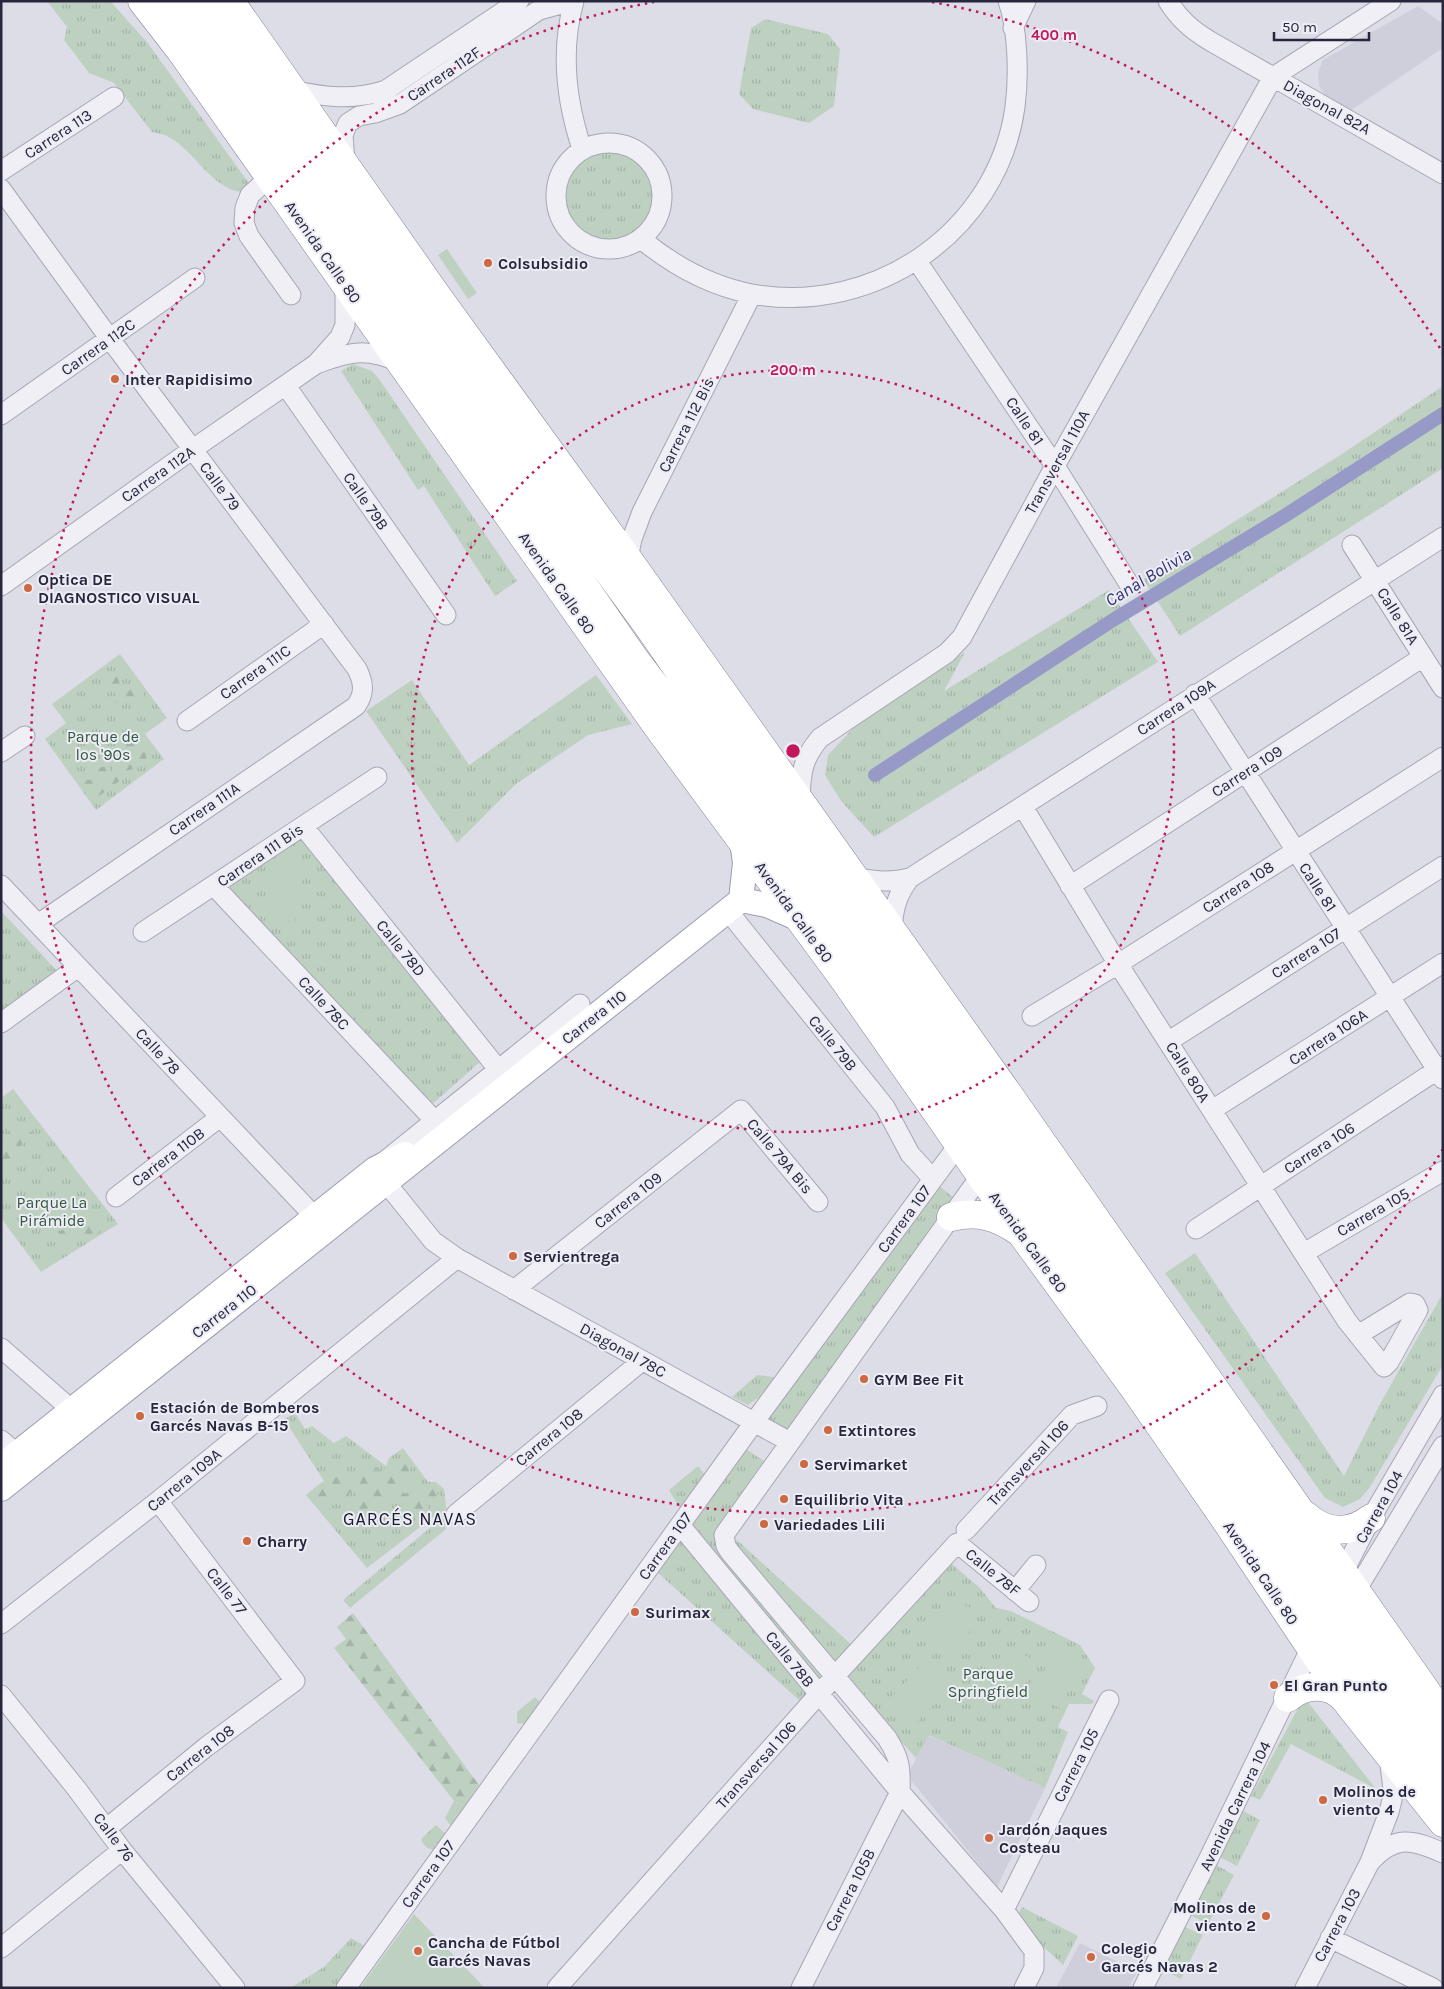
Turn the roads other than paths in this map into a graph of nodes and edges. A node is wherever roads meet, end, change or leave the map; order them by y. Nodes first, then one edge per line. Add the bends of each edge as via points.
1 (142, 1) edge
2 (171, 1) edge
3 (200, 1) edge
4 (230, 1) edge
5 (519, 1) edge
6 (1008, 1) edge
7 (1026, 1) edge
8 (1168, 1) edge
9 (1390, 1) edge
10 (574, 2) edge
11 (1013, 28) junction
12 (1273, 77) junction
13 (291, 90) junction
14 (114, 97) dead end
15 (582, 149) junction
16 (345, 165) junction
17 (1, 171) edge
18 (1443, 174) edge
19 (270, 177) junction
20 (1, 189) edge
21 (641, 239) junction
22 (917, 261) junction
23 (194, 278) dead end
24 (345, 282) junction
25 (752, 294) junction
26 (291, 295) dead end
27 (110, 339) junction
28 (316, 364) junction
29 (402, 364) junction
30 (286, 386) junction
31 (1, 415) edge
32 (193, 449) junction
33 (1055, 466) junction
34 (1443, 537) edge
35 (1352, 545) dead end
36 (628, 559) junction
37 (1376, 580) junction
38 (1129, 584) dead end
39 (1, 586) edge
40 (446, 615) dead end
41 (324, 624) junction
42 (1423, 657) junction
43 (1443, 688) edge
44 (364, 689) joint
45 (1195, 694) junction
46 (187, 721) dead end
47 (24, 736) dead end
48 (1, 752) edge
49 (1443, 757) edge
50 (1245, 772) junction
51 (377, 777) dead end
52 (800, 800) junction
53 (1023, 807) junction
54 (303, 826) junction
55 (742, 841) junction
56 (1295, 851) junction
57 (1443, 866) edge
58 (854, 877) junction
59 (910, 878) junction
60 (1, 885) edge
61 (214, 886) junction
62 (1070, 886) junction
63 (734, 905) junction
64 (800, 919) junction
65 (38, 924) junction
66 (1345, 928) junction
67 (892, 930) junction
68 (143, 932) dead end
69 (839, 934) junction
70 (1443, 963) edge
71 (1118, 964) junction
72 (78, 967) junction
73 (842, 977) junction
74 (1389, 998) junction
75 (580, 1004) dead end
76 (1032, 1016) dead end
77 (1, 1023) edge
78 (1169, 1041) junction
79 (1441, 1072) edge
80 (504, 1076) junction
81 (1002, 1085) junction
82 (741, 1110) joint
83 (1212, 1110) junction
84 (220, 1117) junction
85 (441, 1127) junction
86 (981, 1136) junction
87 (1443, 1171) edge
88 (980, 1174) junction
89 (380, 1176) junction
90 (933, 1179) junction
91 (1261, 1186) junction
92 (116, 1197) dead end
93 (818, 1202) dead end
94 (315, 1217) junction
95 (951, 1217) junction
96 (1196, 1229) dead end
97 (1020, 1232) junction
98 (1304, 1253) junction
99 (457, 1258) junction
100 (514, 1290) junction
101 (1358, 1335) dead end
102 (1, 1348) edge
103 (642, 1361) junction
104 (1133, 1387) junction
105 (1443, 1395) edge
106 (103, 1396) junction
107 (1173, 1404) junction
108 (1097, 1406) dead end
109 (72, 1410) junction
110 (754, 1423) junction
111 (790, 1442) junction
112 (1443, 1446) edge
113 (7, 1453) edge
114 (1, 1489) edge
115 (158, 1501) junction
116 (456, 1514) dead end
117 (1303, 1514) junction
118 (1371, 1518) junction
119 (680, 1525) junction
120 (962, 1537) junction
121 (1036, 1565) dead end
122 (1334, 1610) junction
123 (1, 1624) edge
124 (835, 1676) junction
125 (295, 1681) joint
126 (819, 1694) junction
127 (1, 1695) edge
128 (1288, 1698) junction
129 (1109, 1700) dead end
130 (1349, 1705) junction
131 (1443, 1715) edge
132 (1443, 1756) edge
133 (1389, 1757) junction
134 (1443, 1790) edge
135 (900, 1792) junction
136 (1443, 1823) edge
137 (107, 1828) junction
138 (122, 1850) junction
139 (1443, 1853) edge
140 (1370, 1862) junction
141 (1004, 1910) junction
142 (1330, 1938) junction
143 (1, 1948) edge
144 (230, 1985) edge
145 (346, 1988) edge
146 (557, 1988) edge
147 (801, 1988) edge
148 (1024, 1988) edge
149 (1143, 1988) edge
150 (1305, 1988) edge
151 (1433, 1988) edge

1 - 19 highway, Avenida Calle 80
2 - 69 highway, Avenida Calle 80 via 634,658
3 - 86 highway, Avenida Calle 80 via 851,911
4 - 13 highway, Avenida Calle 80
5 - 13 street, Carrera 112F via 386,90 346,98
6 - 11 street
7 - 11 street
8 - 12 street, Diagonal 82A via 1190,28
9 - 12 street
10 - 15 street via 567,45 567,87
10 - 16 street, Carrera 112F via 539,10 406,100 353,119 343,135
11 - 22 street via 1018,89 1005,149 993,177 972,209 940,244
12 - 18 street, Diagonal 82A
12 - 33 street, Transversal 110A
13 - 16 highway, Avenida Calle 80
14 - 17 street, Carrera 113
15 - 21 street via 614,143 643,155 654,167 661,182 660,213 653,227
15 - 21 street via 559,175 555,191 556,209 563,225 573,236 599,249 621,248
16 - 36 highway, Avenida Calle 80
19 - 24 highway, Avenida Calle 80
19 - 26 street via 250,195 244,223 249,236
20 - 27 street, Calle 79
21 - 25 street via 688,272
22 - 25 street via 877,281 834,294 792,298
22 - 33 street, Calle 81
23 - 27 street, Carrera 112C
24 - 28 street, Carrera 112A via 345,325 340,336
24 - 29 highway, Avenida Calle 80
25 - 36 street, Carrera 112 Bis via 642,512
27 - 31 street, Carrera 112C
27 - 32 street, Calle 79
28 - 29 street, Carrera 112A via 364,352
28 - 30 street, Carrera 112A
29 - 55 highway, Avenida Calle 80 via 656,726
30 - 32 street, Carrera 112A
30 - 40 street, Calle 79B
32 - 39 street, Carrera 112A
32 - 41 street, Calle 79
33 - 38 street, Calle 81
33 - 52 street, Transversal 110A via 962,637 947,653 820,738 803,766
34 - 37 street, Carrera 109A
35 - 37 street, Calle 81A
36 - 52 highway, Avenida Calle 80
37 - 42 street, Calle 81A
37 - 45 street, Carrera 109A
41 - 44 street, Calle 79 via 358,669
41 - 46 street, Carrera 111C
42 - 43 street, Calle 81A
42 - 50 street, Carrera 109
44 - 65 street, Carrera 111A via 356,706
45 - 50 street, Calle 81
45 - 53 street, Carrera 109A
47 - 48 street
49 - 56 street, Carrera 108
50 - 56 street, Calle 81
50 - 62 street, Carrera 109
51 - 54 street, Carrera 111 Bis
52 - 58 highway, Avenida Calle 80
53 - 59 street, Carrera 109A
53 - 62 street, Calle 80A
54 - 61 street, Carrera 111 Bis
54 - 80 street, Calle 78D
55 - 63 main road via 745,863
55 - 64 highway, Avenida Calle 80
56 - 66 street, Calle 81
56 - 71 street, Carrera 108
57 - 66 street, Carrera 107
58 - 59 street, Carrera 109A via 882,882
58 - 67 highway, Avenida Calle 80
59 - 67 street, Carrera 109A via 896,902
60 - 65 street, Calle 78
61 - 68 street, Carrera 111 Bis
61 - 85 street, Calle 78C
62 - 71 street, Calle 80A
63 - 64 main road via 767,905
63 - 80 main road, Carrera 110
63 - 90 street, Calle 79B via 885,1107 910,1154
64 - 73 highway, Avenida Calle 80
65 - 72 street, Calle 78
66 - 74 street, Calle 81
66 - 78 street, Carrera 107
67 - 81 highway, Avenida Calle 80
69 - 73 highway
69 - 86 highway, Avenida Calle 80
70 - 74 street, Carrera 106A
71 - 76 street, Carrera 108
71 - 78 street, Calle 80A
72 - 77 street
72 - 84 street, Calle 78
73 - 86 highway, Avenida Calle 80
74 - 79 street, Calle 81
74 - 83 street, Carrera 106A
75 - 80 street, Carrera 110
78 - 83 street, Calle 80A
79 - 91 street, Carrera 106
80 - 85 main road, Carrera 110
81 - 86 street
81 - 117 highway, Avenida Calle 80
82 - 93 street, Calle 79A Bis
82 - 100 street, Carrera 109
83 - 91 street, Calle 80A
84 - 92 street, Carrera 110B
84 - 94 street, Calle 78
85 - 89 main road, Carrera 110
86 - 88 highway, Avenida Calle 80
86 - 90 street, Carrera 107
86 - 107 highway, Avenida Calle 80
86 - 122 highway, Avenida Calle 80
87 - 98 street, Carrera 105
88 - 95 street
88 - 97 highway, Avenida Calle 80
89 - 94 main road, Carrera 110
89 - 99 street via 433,1241
89 - 106 main road, Carrera 110
90 - 110 street, Carrera 107
91 - 96 street, Carrera 106
91 - 98 street, Calle 80A
94 - 106 main road, Carrera 110
95 - 97 highway via 972,1214 997,1218
95 - 111 street
97 - 104 highway, Avenida Calle 80
98 - 101 street, Calle 80A
99 - 100 street, Diagonal 78C
99 - 115 street, Carrera 109A
100 - 103 street, Diagonal 78C
102 - 109 street
103 - 110 street, Diagonal 78C
103 - 116 street, Carrera 108
104 - 107 highway
104 - 122 highway, Avenida Calle 80
105 - 118 street, Carrera 104
106 - 109 main road, Carrera 110
106 - 114 main road, Carrera 110
107 - 122 highway, Avenida Calle 80
108 - 120 street, Transversal 106 via 1072,1415
109 - 113 main road, Carrera 110
110 - 111 street, Diagonal 78C
110 - 119 street, Carrera 107
111 - 124 street, Calle 78B via 727,1529 724,1539 730,1552
112 - 122 street, Carrera 104
115 - 123 street, Carrera 109A
115 - 125 street, Calle 77
117 - 118 highway via 1326,1529 1339,1530 1353,1528
117 - 122 highway, Avenida Calle 80
118 - 122 street, Carrera 104
119 - 126 street, Calle 78B
119 - 145 street, Carrera 107
120 - 121 street, Calle 78F via 1022,1596
120 - 124 street, Transversal 106
122 - 128 street, Avenida Carrera 104
122 - 130 highway, Avenida Calle 80
122 - 131 highway, Avenida Calle 80
122 - 132 highway, Avenida Calle 80
122 - 134 highway, Avenida Calle 80 via 1410,1748
124 - 126 street, Transversal 106
124 - 135 street, Calle 78B via 894,1749 900,1761
125 - 137 street, Carrera 108 via 206,1747
126 - 135 street, Calle 78B
126 - 146 street, Transversal 106
127 - 137 street, Calle 76
128 - 130 highway via 1298,1691 1317,1687 1335,1692
128 - 149 street, Avenida Carrera 104
129 - 141 street, Carrera 105
130 - 133 highway, Avenida Calle 80
133 - 136 highway, Avenida Calle 80
133 - 140 street, Carrera 103 via 1392,1800
135 - 141 street, Calle 78B
135 - 147 street, Carrera 105B
137 - 138 street, Calle 76
138 - 143 street
138 - 144 street, Calle 76
139 - 140 street, Carrera 103 via 1404,1841 1381,1850
140 - 142 street, Carrera 103
141 - 148 street, Calle 78B via 1034,1951 1034,1968
142 - 150 street, Carrera 103
142 - 151 street

